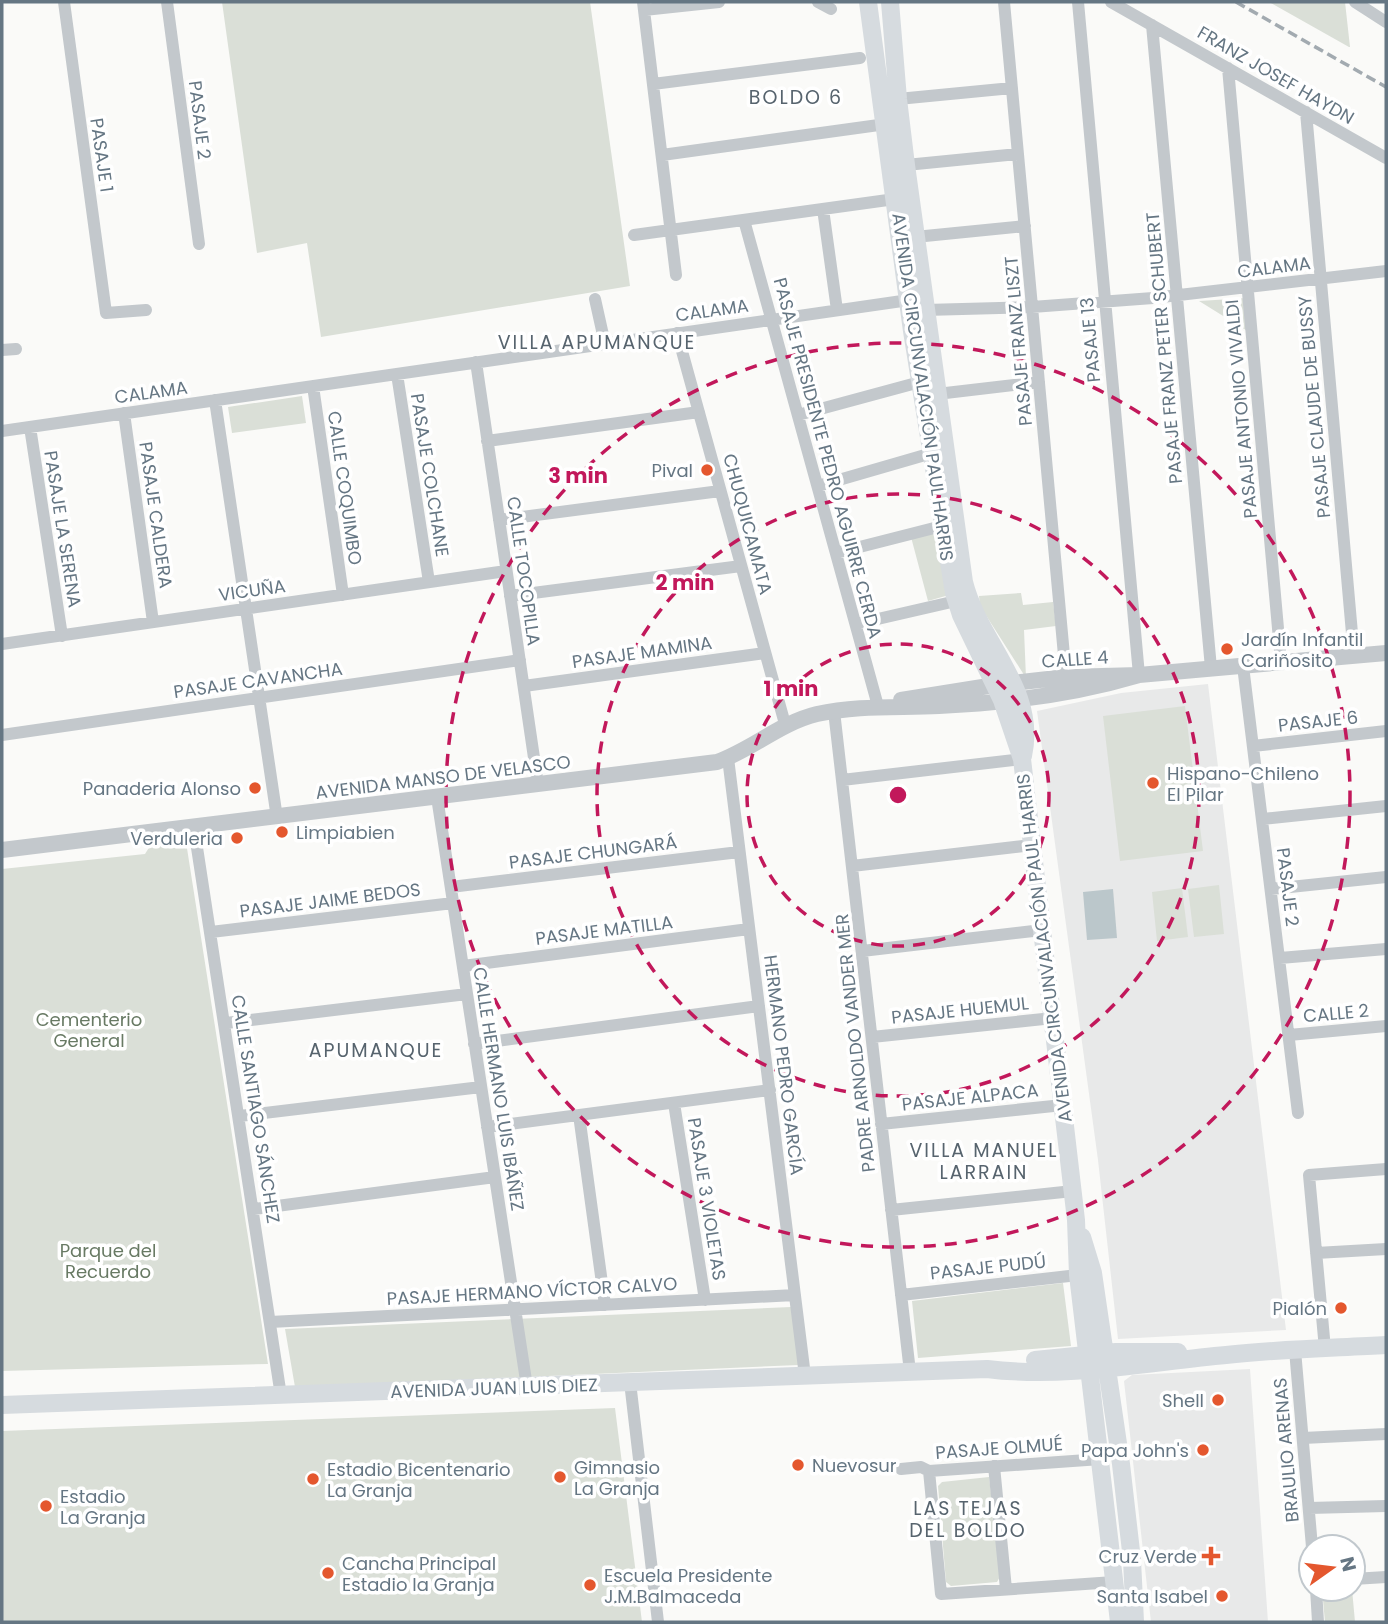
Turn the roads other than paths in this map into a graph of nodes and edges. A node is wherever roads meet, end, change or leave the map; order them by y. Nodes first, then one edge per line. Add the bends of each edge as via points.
1 (64, 2) edge
2 (167, 2) edge
3 (719, 2) edge
4 (818, 2) edge
5 (868, 2) edge
6 (890, 2) edge
7 (1004, 2) edge
8 (1078, 2) edge
9 (1111, 2) edge
10 (1355, 2) edge
11 (643, 6) edge
12 (831, 9) dead end
13 (1386, 22) edge
14 (1152, 25) junction
15 (860, 58) dead end
16 (1228, 68) junction
17 (653, 84) junction
18 (1012, 88) junction
19 (898, 99) junction
20 (1306, 113) junction
21 (886, 124) junction
22 (1018, 154) junction
23 (662, 155) junction
24 (1386, 162) edge
25 (906, 165) junction
26 (895, 199) junction
27 (822, 209) junction
28 (744, 220) junction
29 (1024, 226) junction
30 (671, 230) junction
31 (634, 235) dead end
32 (915, 237) junction
33 (199, 244) dead end
34 (1386, 271) edge
35 (676, 275) dead end
36 (1320, 279) junction
37 (1248, 288) junction
38 (1176, 295) junction
39 (596, 299) dead end
40 (909, 300) junction
41 (1104, 302) junction
42 (1032, 307) junction
43 (145, 310) dead end
44 (837, 310) junction
45 (925, 310) junction
46 (771, 320) junction
47 (677, 333) junction
48 (605, 344) junction
49 (16, 349) dead end
50 (2, 350) edge
51 (476, 362) junction
52 (397, 374) junction
53 (920, 382) junction
54 (1039, 382) junction
55 (313, 386) junction
56 (937, 394) junction
57 (215, 400) junction
58 (699, 412) junction
59 (124, 413) junction
60 (798, 415) junction
61 (30, 427) junction
62 (2, 431) edge
63 (487, 440) junction
64 (932, 453) junction
65 (818, 486) junction
66 (720, 491) junction
67 (499, 520) junction
68 (942, 526) junction
69 (836, 553) junction
70 (741, 566) junction
71 (506, 571) junction
72 (429, 582) junction
73 (343, 595) junction
74 (510, 596) junction
75 (956, 601) junction
76 (246, 609) junction
77 (153, 622) junction
78 (856, 624) junction
79 (62, 636) junction
80 (2, 644) edge
81 (765, 653) junction
82 (1386, 653) edge
83 (1354, 656) junction
84 (520, 660) junction
85 (1280, 662) junction
86 (1242, 666) junction
87 (1211, 668) junction
88 (1139, 675) junction
89 (1066, 677) junction
90 (524, 685) junction
91 (1008, 691) junction
92 (259, 698) junction
93 (878, 706) junction
94 (834, 711) junction
95 (785, 724) junction
96 (1386, 732) edge
97 (2, 735) edge
98 (1253, 746) junction
99 (728, 758) junction
100 (1022, 759) junction
101 (842, 780) junction
102 (538, 785) junction
103 (437, 797) junction
104 (1386, 806) edge
105 (277, 818) junction
106 (1262, 819) junction
107 (194, 828) junction
108 (1032, 845) junction
109 (2, 850) edge
110 (739, 852) junction
111 (852, 866) junction
112 (1386, 877) edge
113 (451, 887) junction
114 (1270, 889) junction
115 (453, 903) junction
116 (749, 929) junction
117 (1042, 930) junction
118 (211, 932) junction
119 (1386, 949) edge
120 (862, 951) junction
121 (1280, 958) junction
122 (463, 965) junction
123 (467, 994) junction
124 (759, 1006) junction
125 (1053, 1018) junction
126 (226, 1023) junction
127 (1386, 1026) edge
128 (1289, 1035) junction
129 (872, 1037) junction
130 (474, 1044) junction
131 (481, 1087) junction
132 (770, 1090) junction
133 (674, 1103) junction
134 (1063, 1105) junction
135 (1298, 1113) dead end
136 (579, 1115) junction
137 (240, 1116) junction
138 (881, 1124) junction
139 (487, 1127) junction
140 (1386, 1169) edge
141 (495, 1177) junction
142 (1073, 1191) junction
143 (254, 1209) junction
144 (891, 1210) junction
145 (1076, 1220) junction
146 (1386, 1249) edge
147 (1316, 1253) junction
148 (1078, 1275) junction
149 (795, 1295) junction
150 (901, 1295) junction
151 (705, 1300) junction
152 (605, 1305) junction
153 (515, 1309) junction
154 (270, 1322) junction
155 (1386, 1345) edge
156 (1325, 1349) junction
157 (1295, 1350) junction
158 (1097, 1361) junction
159 (910, 1372) junction
160 (805, 1376) junction
161 (630, 1382) junction
162 (527, 1387) junction
163 (281, 1396) junction
164 (2, 1405) edge
165 (1386, 1434) edge
166 (1303, 1438) junction
167 (1101, 1459) junction
168 (995, 1466) junction
169 (901, 1469) dead end
170 (929, 1471) junction
171 (1386, 1506) edge
172 (1309, 1508) junction
173 (1311, 1533) edge
174 (1386, 1577) edge
175 (1367, 1578) edge
176 (1114, 1582) junction
177 (1006, 1589) junction
178 (1317, 1603) edge
179 (658, 1622) edge
180 (1118, 1622) edge
181 (1135, 1622) edge
182 (1318, 1622) edge

1 - 43 street, PASAJE 1 via 106,313
2 - 33 street, PASAJE 2
3 - 11 street
4 - 12 street
5 - 21 main road, AVENIDA CIRCUNVALACIÓN PAUL HARRIS
6 - 19 main road, AVENIDA CIRCUNVALACIÓN PAUL HARRIS
7 - 18 street, PASAJE FRANZ LISZT
8 - 41 street, PASAJE 13
9 - 14 street, FRANZ JOSEF HAYDN
10 - 13 street
11 - 17 street
14 - 16 street, FRANZ JOSEF HAYDN
14 - 38 street, PASAJE FRANZ PETER SCHUBERT
15 - 17 street
16 - 20 street, FRANZ JOSEF HAYDN
16 - 37 street, PASAJE ANTONIO VIVALDI
17 - 23 street
18 - 19 street
18 - 22 street, PASAJE FRANZ LISZT
19 - 25 main road, AVENIDA CIRCUNVALACIÓN PAUL HARRIS
20 - 24 street, FRANZ JOSEF HAYDN
20 - 36 street, PASAJE CLAUDE DE BUSSY
21 - 23 street
21 - 26 main road, AVENIDA CIRCUNVALACIÓN PAUL HARRIS
22 - 25 street
22 - 29 street, PASAJE FRANZ LISZT
23 - 30 street
25 - 32 main road, AVENIDA CIRCUNVALACIÓN PAUL HARRIS
26 - 27 street
26 - 40 main road, AVENIDA CIRCUNVALACIÓN PAUL HARRIS
27 - 28 street
27 - 44 street
28 - 30 street
28 - 46 street, PASAJE PRESIDENTE PEDRO AGUIRRE CERDA
29 - 32 street
29 - 42 street, PASAJE FRANZ LISZT
30 - 31 street
30 - 35 street
32 - 45 main road, AVENIDA CIRCUNVALACIÓN PAUL HARRIS
34 - 36 street, CALAMA
36 - 37 street, CALAMA
36 - 83 street, PASAJE CLAUDE DE BUSSY
37 - 38 street, CALAMA
37 - 85 street, PASAJE ANTONIO VIVALDI
38 - 41 street, CALAMA
38 - 87 street, PASAJE FRANZ PETER SCHUBERT
39 - 48 street
40 - 44 street, CALAMA
40 - 45 street
40 - 53 main road, AVENIDA CIRCUNVALACIÓN PAUL HARRIS
41 - 42 street, CALAMA
41 - 88 street, PASAJE 13
42 - 45 street, CALAMA
42 - 54 street, PASAJE FRANZ LISZT
44 - 46 street, CALAMA
45 - 56 main road, AVENIDA CIRCUNVALACIÓN PAUL HARRIS
46 - 47 street, CALAMA
46 - 60 street, PASAJE PRESIDENTE PEDRO AGUIRRE CERDA
47 - 48 street, CALAMA
47 - 58 street, CHUQUICAMATA
48 - 51 street, CALAMA
49 - 50 street
51 - 52 street, CALAMA
51 - 63 street, CALLE TOCOPILLA
52 - 55 street, CALAMA
52 - 72 street, PASAJE COLCHANE
53 - 60 street
53 - 64 main road, AVENIDA CIRCUNVALACIÓN PAUL HARRIS
54 - 56 street
54 - 89 street, PASAJE FRANZ LISZT
55 - 57 street, CALAMA
55 - 73 street, CALLE COQUIMBO
56 - 91 main road, AVENIDA CIRCUNVALACIÓN PAUL HARRIS via 967,597
57 - 59 street, CALAMA
57 - 76 street
58 - 63 street
58 - 66 street, CHUQUICAMATA
59 - 61 street, CALAMA
59 - 77 street, PASAJE CALDERA
60 - 65 street, PASAJE PRESIDENTE PEDRO AGUIRRE CERDA
61 - 62 street, CALAMA
61 - 79 street, PASAJE LA SERENA
63 - 67 street, CALLE TOCOPILLA
64 - 65 street
64 - 68 main road, AVENIDA CIRCUNVALACIÓN PAUL HARRIS
65 - 69 street, PASAJE PRESIDENTE PEDRO AGUIRRE CERDA
66 - 67 street
66 - 70 street, CHUQUICAMATA
67 - 71 street, CALLE TOCOPILLA
68 - 69 street
68 - 75 main road, AVENIDA CIRCUNVALACIÓN PAUL HARRIS
69 - 78 street, PASAJE PRESIDENTE PEDRO AGUIRRE CERDA
70 - 74 street
70 - 81 street, CHUQUICAMATA
71 - 72 street, VICUÑA
71 - 74 street, CALLE TOCOPILLA
72 - 73 street, VICUÑA
73 - 76 street, VICUÑA
74 - 84 street, CALLE TOCOPILLA
75 - 78 street
75 - 91 main road, AVENIDA CIRCUNVALACIÓN PAUL HARRIS
76 - 77 street, VICUÑA
76 - 92 street
77 - 79 street, VICUÑA
78 - 93 street, PASAJE PRESIDENTE PEDRO AGUIRRE CERDA
79 - 80 street, VICUÑA
81 - 90 street, PASAJE MAMINA
81 - 95 street, CHUQUICAMATA
82 - 83 street, CALLE 4
83 - 85 street, CALLE 4
84 - 90 street, CALLE TOCOPILLA
84 - 92 street, PASAJE CAVANCHA
85 - 86 street, CALLE 4
86 - 87 street, CALLE 4
86 - 98 street, PASAJE 2
87 - 88 street, CALLE 4
88 - 89 street, CALLE 4
88 - 91 street, CALLE 4 via 1088,688
89 - 91 street, CALLE 4
90 - 102 street, CALLE TOCOPILLA
91 - 93 street, AVENIDA MANSO DE VELASCO via 941,706
91 - 100 main road, AVENIDA CIRCUNVALACIÓN PAUL HARRIS
92 - 97 street, PASAJE CAVANCHA
92 - 105 street
93 - 94 street, AVENIDA MANSO DE VELASCO
94 - 95 street, AVENIDA MANSO DE VELASCO
94 - 101 street, PADRE ARNOLDO VANDER MER
95 - 99 street, AVENIDA MANSO DE VELASCO
96 - 98 street, PASAJE 6
98 - 106 street, PASAJE 2
99 - 102 street, AVENIDA MANSO DE VELASCO
99 - 110 street, HERMANO PEDRO GARCÍA
100 - 101 street
100 - 108 main road, AVENIDA CIRCUNVALACIÓN PAUL HARRIS
101 - 111 street, PADRE ARNOLDO VANDER MER
102 - 103 street, AVENIDA MANSO DE VELASCO
103 - 105 street, AVENIDA MANSO DE VELASCO
103 - 113 street, CALLE HERMANO LUIS IBÁÑEZ
104 - 106 street
105 - 107 street, AVENIDA MANSO DE VELASCO
106 - 114 street, PASAJE 2
107 - 109 street, AVENIDA MANSO DE VELASCO
107 - 118 street, CALLE SANTIAGO SÁNCHEZ
108 - 111 street
108 - 117 main road, AVENIDA CIRCUNVALACIÓN PAUL HARRIS
110 - 113 street, PASAJE CHUNGARÁ
110 - 116 street, HERMANO PEDRO GARCÍA
111 - 120 street, PADRE ARNOLDO VANDER MER
112 - 114 street
113 - 115 street, CALLE HERMANO LUIS IBÁÑEZ
114 - 121 street, PASAJE 2
115 - 118 street, PASAJE JAIME BEDOS
115 - 122 street, CALLE HERMANO LUIS IBÁÑEZ
116 - 122 street, PASAJE MATILLA
116 - 124 street, HERMANO PEDRO GARCÍA
117 - 120 street
117 - 125 main road, AVENIDA CIRCUNVALACIÓN PAUL HARRIS
118 - 126 street, CALLE SANTIAGO SÁNCHEZ
119 - 121 street
120 - 129 street, PADRE ARNOLDO VANDER MER
121 - 128 street, PASAJE 2
122 - 123 street, CALLE HERMANO LUIS IBÁÑEZ
123 - 126 street
123 - 130 street, CALLE HERMANO LUIS IBÁÑEZ
124 - 130 street
124 - 132 street, HERMANO PEDRO GARCÍA
125 - 129 street, PASAJE HUEMUL
125 - 134 main road, AVENIDA CIRCUNVALACIÓN PAUL HARRIS
126 - 137 street, CALLE SANTIAGO SÁNCHEZ
127 - 128 street, CALLE 2
128 - 135 street, PASAJE 2
129 - 138 street, PADRE ARNOLDO VANDER MER
130 - 131 street, CALLE HERMANO LUIS IBÁÑEZ
131 - 137 street
131 - 139 street, CALLE HERMANO LUIS IBÁÑEZ
132 - 133 street
132 - 149 street, HERMANO PEDRO GARCÍA
133 - 136 street
133 - 151 street, PASAJE 3 VIOLETAS
134 - 138 street, PASAJE ALPACA
134 - 142 main road, AVENIDA CIRCUNVALACIÓN PAUL HARRIS
136 - 139 street
136 - 152 street
137 - 143 street, CALLE SANTIAGO SÁNCHEZ
138 - 144 street, PADRE ARNOLDO VANDER MER
139 - 141 street, CALLE HERMANO LUIS IBÁÑEZ
140 - 147 street via 1309,1175
141 - 143 street
141 - 153 street, CALLE HERMANO LUIS IBÁÑEZ
142 - 144 street
142 - 145 main road, AVENIDA CIRCUNVALACIÓN PAUL HARRIS
143 - 154 street, CALLE SANTIAGO SÁNCHEZ
144 - 150 street, PADRE ARNOLDO VANDER MER
145 - 148 main road, AVENIDA CIRCUNVALACIÓN PAUL HARRIS
145 - 158 main road, AVENIDA CIRCUNVALACIÓN PAUL HARRIS via 1092,1265
146 - 147 street
147 - 156 street
148 - 150 street, PASAJE PUDÚ
148 - 158 main road, AVENIDA CIRCUNVALACIÓN PAUL HARRIS
149 - 151 street, PASAJE HERMANO VÍCTOR CALVO
149 - 160 street, HERMANO PEDRO GARCÍA
150 - 159 street, PADRE ARNOLDO VANDER MER
151 - 152 street, PASAJE HERMANO VÍCTOR CALVO
152 - 153 street, PASAJE HERMANO VÍCTOR CALVO
153 - 154 street, PASAJE HERMANO VÍCTOR CALVO
153 - 162 street, CALLE HERMANO LUIS IBÁÑEZ
154 - 163 street, CALLE SANTIAGO SÁNCHEZ
155 - 156 main road, AVENIDA JUAN LUIS DIEZ
156 - 157 main road, AVENIDA JUAN LUIS DIEZ
157 - 158 main road, AVENIDA JUAN LUIS DIEZ via 1225,1355 1147,1351
157 - 166 street, BRAULIO ARENAS
158 - 159 main road, AVENIDA JUAN LUIS DIEZ via 1016,1362 987,1369
158 - 167 main road, AVENIDA CIRCUNVALACIÓN PAUL HARRIS
158 - 181 main road, AVENIDA CIRCUNVALACIÓN PAUL HARRIS via 1132,1560
159 - 160 main road, AVENIDA JUAN LUIS DIEZ
160 - 161 main road, AVENIDA JUAN LUIS DIEZ
161 - 162 main road, AVENIDA JUAN LUIS DIEZ
161 - 179 street
162 - 163 main road, AVENIDA JUAN LUIS DIEZ
163 - 164 main road, AVENIDA JUAN LUIS DIEZ
165 - 166 street
166 - 172 street, BRAULIO ARENAS
167 - 168 street, PASAJE OLMUÉ
167 - 176 main road, AVENIDA CIRCUNVALACIÓN PAUL HARRIS
168 - 170 street, PASAJE OLMUÉ
168 - 177 street
169 - 170 street, PASAJE OLMUÉ
170 - 177 street via 941,1594
171 - 172 street
172 - 173 street, BRAULIO ARENAS
174 - 175 street
176 - 177 street
176 - 180 main road, AVENIDA CIRCUNVALACIÓN PAUL HARRIS
178 - 182 street

